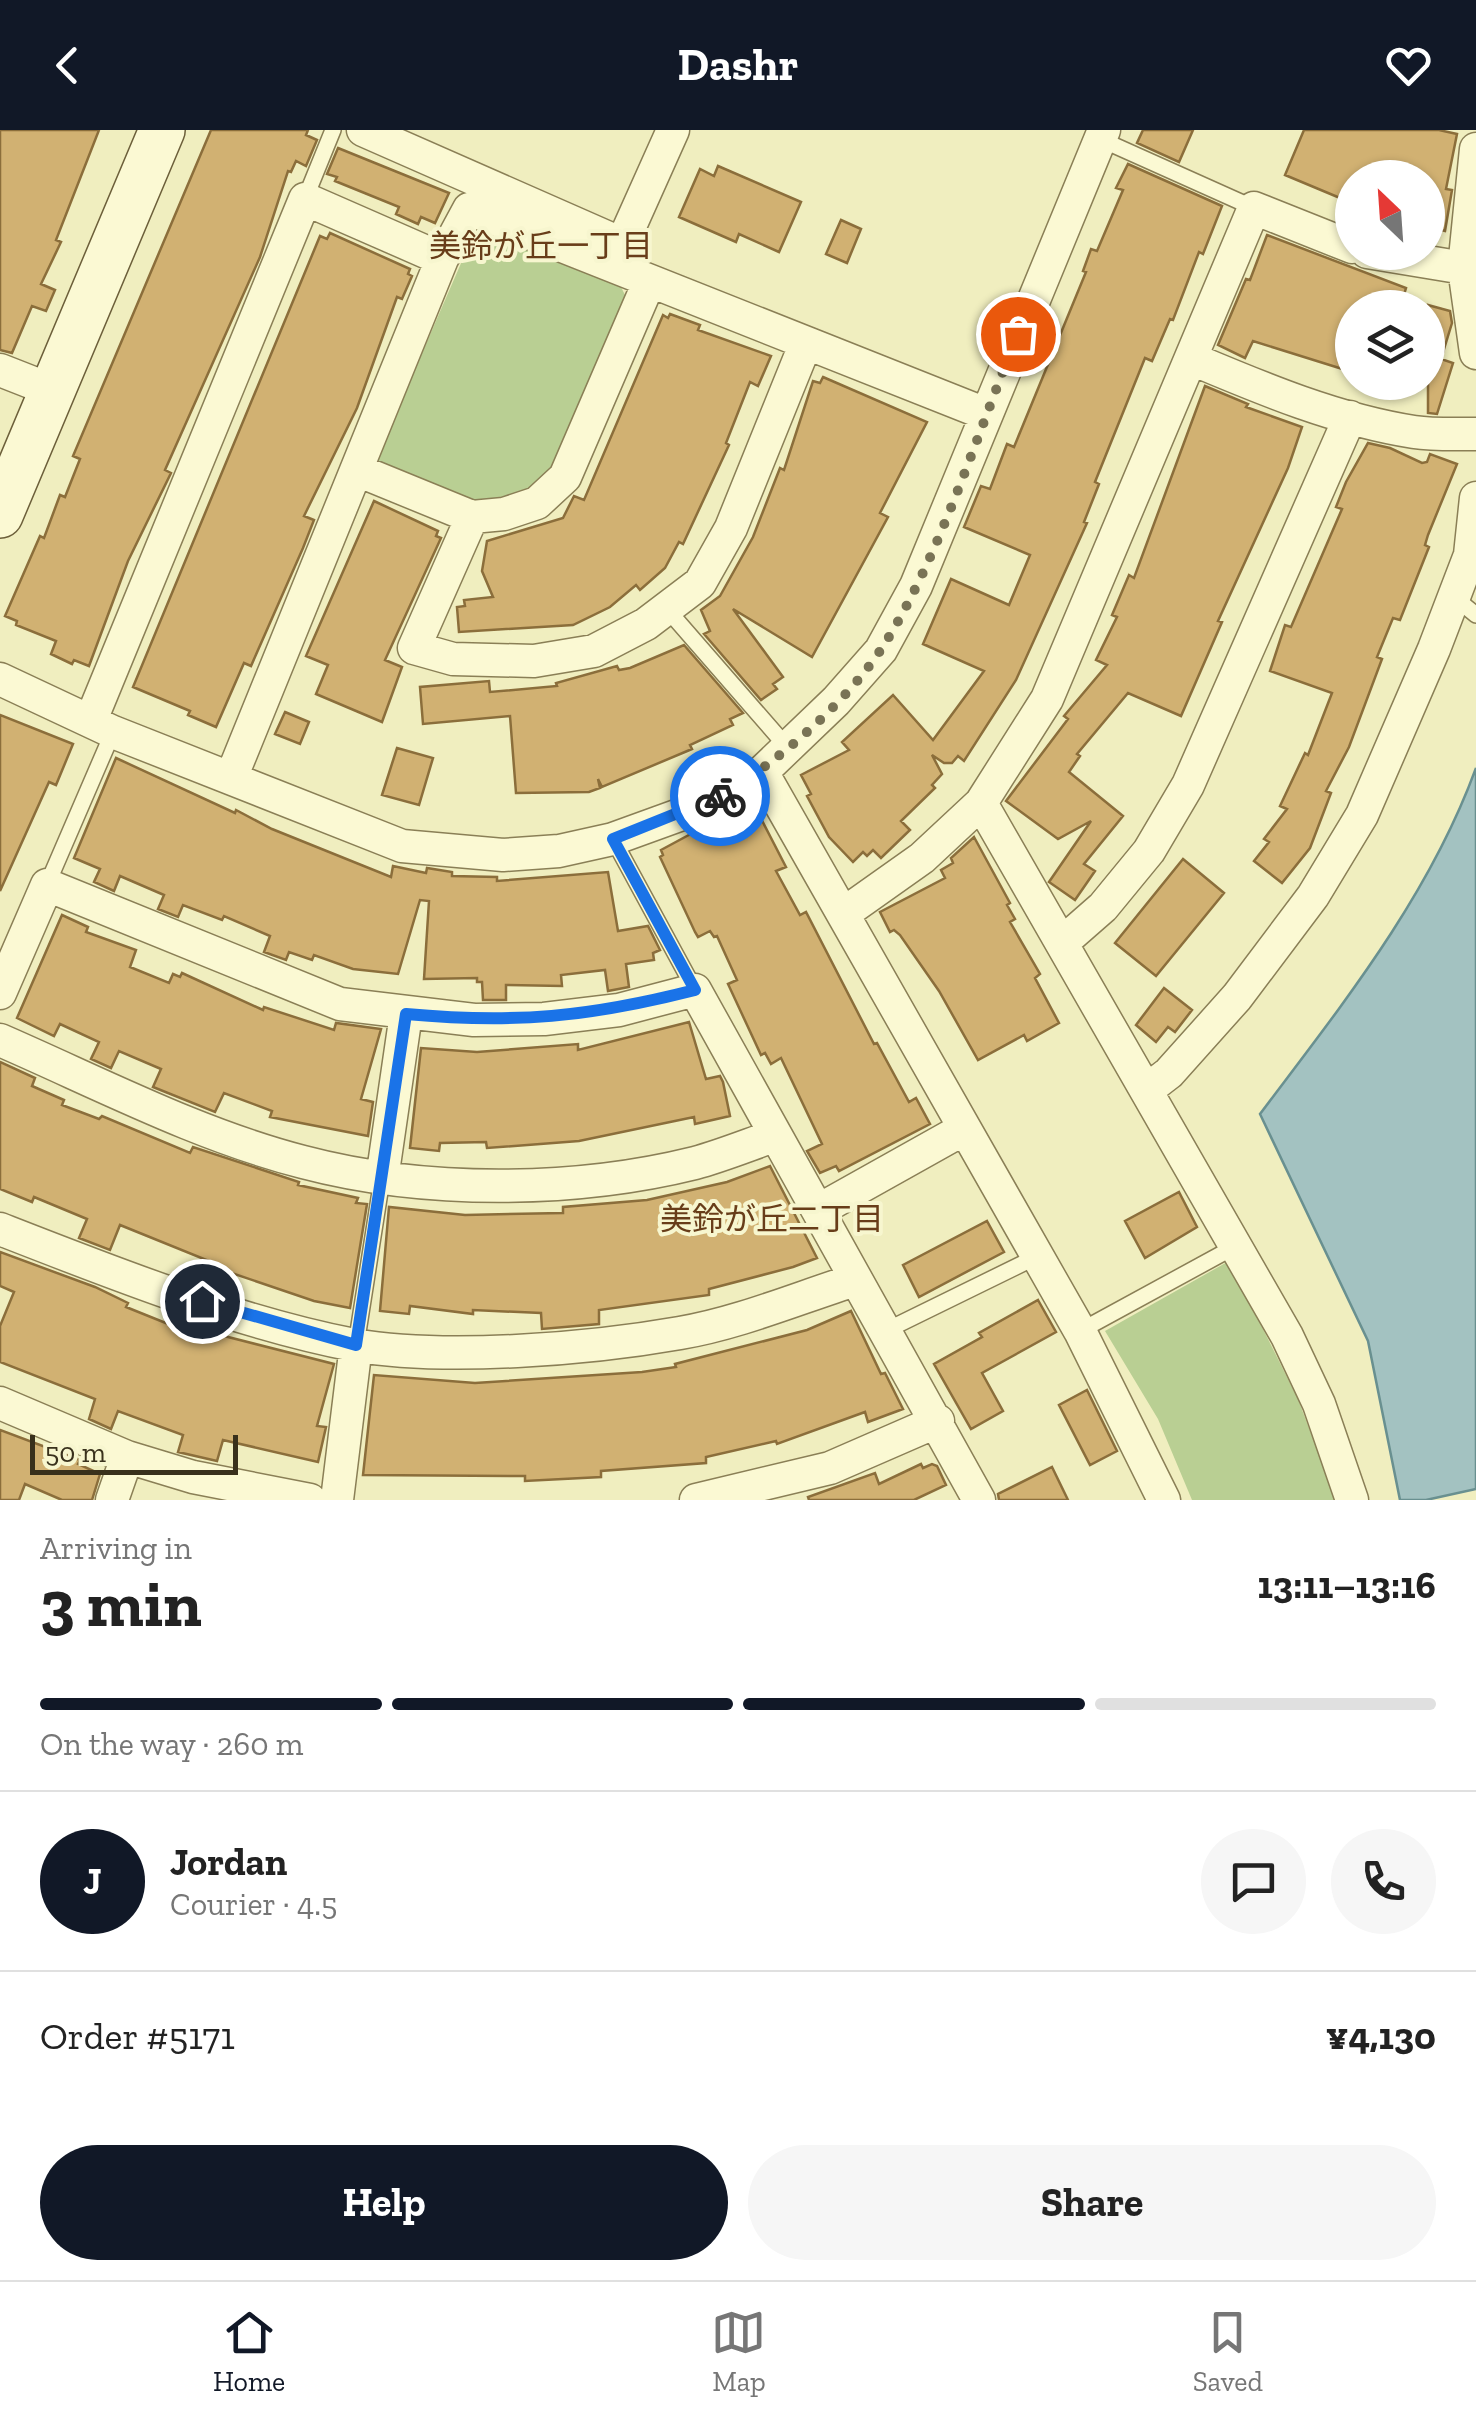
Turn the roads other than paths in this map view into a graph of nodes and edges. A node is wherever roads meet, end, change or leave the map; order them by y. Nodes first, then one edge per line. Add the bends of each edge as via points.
1 (162, 130) edge
2 (333, 130) edge
3 (364, 130) edge
4 (673, 130) edge
5 (1102, 135) edge
6 (1476, 149) edge
7 (304, 198) junction
8 (1254, 208) junction
9 (1335, 240) edge
10 (442, 259) junction
11 (1445, 265) edge
12 (1464, 268) junction
13 (649, 282) junction
14 (805, 345) junction
15 (1476, 353) edge
16 (1192, 359) junction
17 (0, 370) edge
18 (51, 390) junction
19 (986, 414) junction
20 (1350, 417) junction
21 (1476, 434) edge
22 (357, 470) junction
23 (1476, 498) edge
24 (0, 515) edge
25 (472, 517) junction
26 (1465, 606) edge
27 (666, 608) junction
28 (0, 679) edge
29 (102, 726) junction
30 (787, 747) junction
31 (762, 772) junction
32 (231, 778) junction
33 (981, 803) junction
34 (613, 839) junction
35 (47, 886) junction
36 (843, 914) junction
37 (1063, 942) junction
38 (695, 990) junction
39 (0, 993) edge
40 (406, 1014) junction
41 (0, 1040) edge
42 (1147, 1090) junction
43 (962, 1130) junction
44 (774, 1136) junction
45 (382, 1179) junction
46 (818, 1210) junction
47 (0, 1230) edge
48 (1236, 1246) junction
49 (1036, 1257) junction
50 (855, 1280) junction
51 (885, 1331) junction
52 (1080, 1331) junction
53 (356, 1345) junction
54 (0, 1403) edge
55 (938, 1421) junction
56 (127, 1457) junction
57 (112, 1500) edge
58 (310, 1500) edge
59 (336, 1500) edge
60 (696, 1500) edge
61 (979, 1500) edge
62 (1164, 1500) edge
63 (1352, 1500) edge

1 - 18 street
2 - 7 lane
3 - 4 street via 622,244
5 - 8 lane
5 - 19 street
6 - 12 street
7 - 10 street
7 - 29 street
8 - 9 street
8 - 16 street
10 - 13 street via 469,209
10 - 22 street
11 - 12 street
12 - 15 street
13 - 14 street
13 - 25 street via 566,478 537,503
14 - 19 street
14 - 27 street via 730,528 700,582
16 - 20 street
16 - 33 street via 1047,700
17 - 18 street
18 - 24 street
19 - 30 street via 916,586 880,650
20 - 21 street via 1415,433
20 - 37 street via 1188,784 1149,851
22 - 25 street
22 - 32 street
23 - 26 street
25 - 27 street via 414,648 453,659 534,661 594,650
26 - 42 street via 1362,815 1313,896 1237,997
27 - 30 lane
28 - 29 street
29 - 32 street
29 - 35 lane
30 - 31 street
31 - 34 street via 708,802
31 - 36 street
32 - 34 street via 402,846 503,854
33 - 36 street via 922,858
33 - 37 street
34 - 38 lane
35 - 39 street
35 - 40 street via 340,1004
36 - 43 street
37 - 42 street
38 - 40 street via 619,1010 544,1019
38 - 44 street
40 - 45 street
41 - 45 street via 190,1124 302,1162
42 - 48 street
43 - 46 street
43 - 49 street
44 - 45 street via 695,1163 619,1176 518,1186
44 - 46 street
45 - 53 lane
46 - 50 street
47 - 53 street via 236,1313
48 - 52 lane
48 - 63 street via 1319,1404
49 - 51 lane
49 - 52 street
50 - 51 street
50 - 53 street via 683,1333 551,1348
51 - 55 street
52 - 62 street
53 - 59 street
54 - 56 street
55 - 60 street via 830,1468
55 - 61 street
56 - 57 street
56 - 58 street

